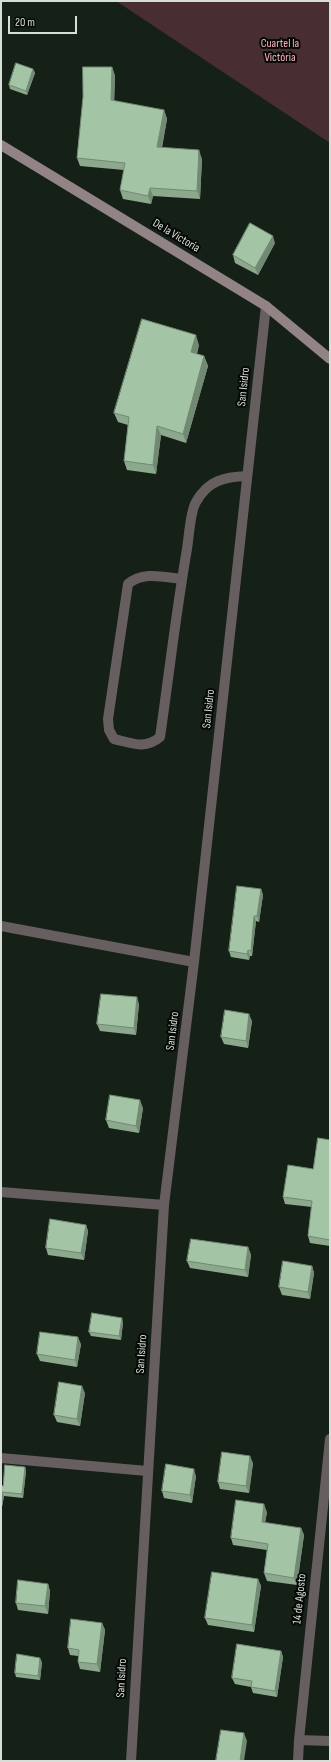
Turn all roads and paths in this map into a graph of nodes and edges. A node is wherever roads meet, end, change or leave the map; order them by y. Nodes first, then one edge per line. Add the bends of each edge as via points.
1 (1, 145) edge
2 (266, 306) junction
3 (330, 359) edge
4 (247, 476) junction
5 (182, 579) junction
6 (1, 926) edge
7 (194, 962) junction
8 (1, 1192) edge
9 (164, 1205) junction
10 (330, 1439) edge
11 (1, 1458) edge
12 (147, 1471) junction
13 (299, 1740) junction
14 (330, 1741) edge
15 (131, 1761) edge
16 (298, 1761) edge

1 - 2 main road, De la Victoria
2 - 3 main road, De la Victoria
2 - 4 street, San Isidro
4 - 5 street via 225,477 202,492 194,503
4 - 7 street, San Isidro
5 - 5 street via 160,737 152,744 141,745 114,739 109,730 108,719 128,584 143,575
6 - 7 street
7 - 9 street, San Isidro
8 - 9 street
9 - 12 street, San Isidro
10 - 13 street, 14 de Agosto
11 - 12 street
12 - 15 street, San Isidro
13 - 14 street
13 - 16 street, 14 de Agosto

